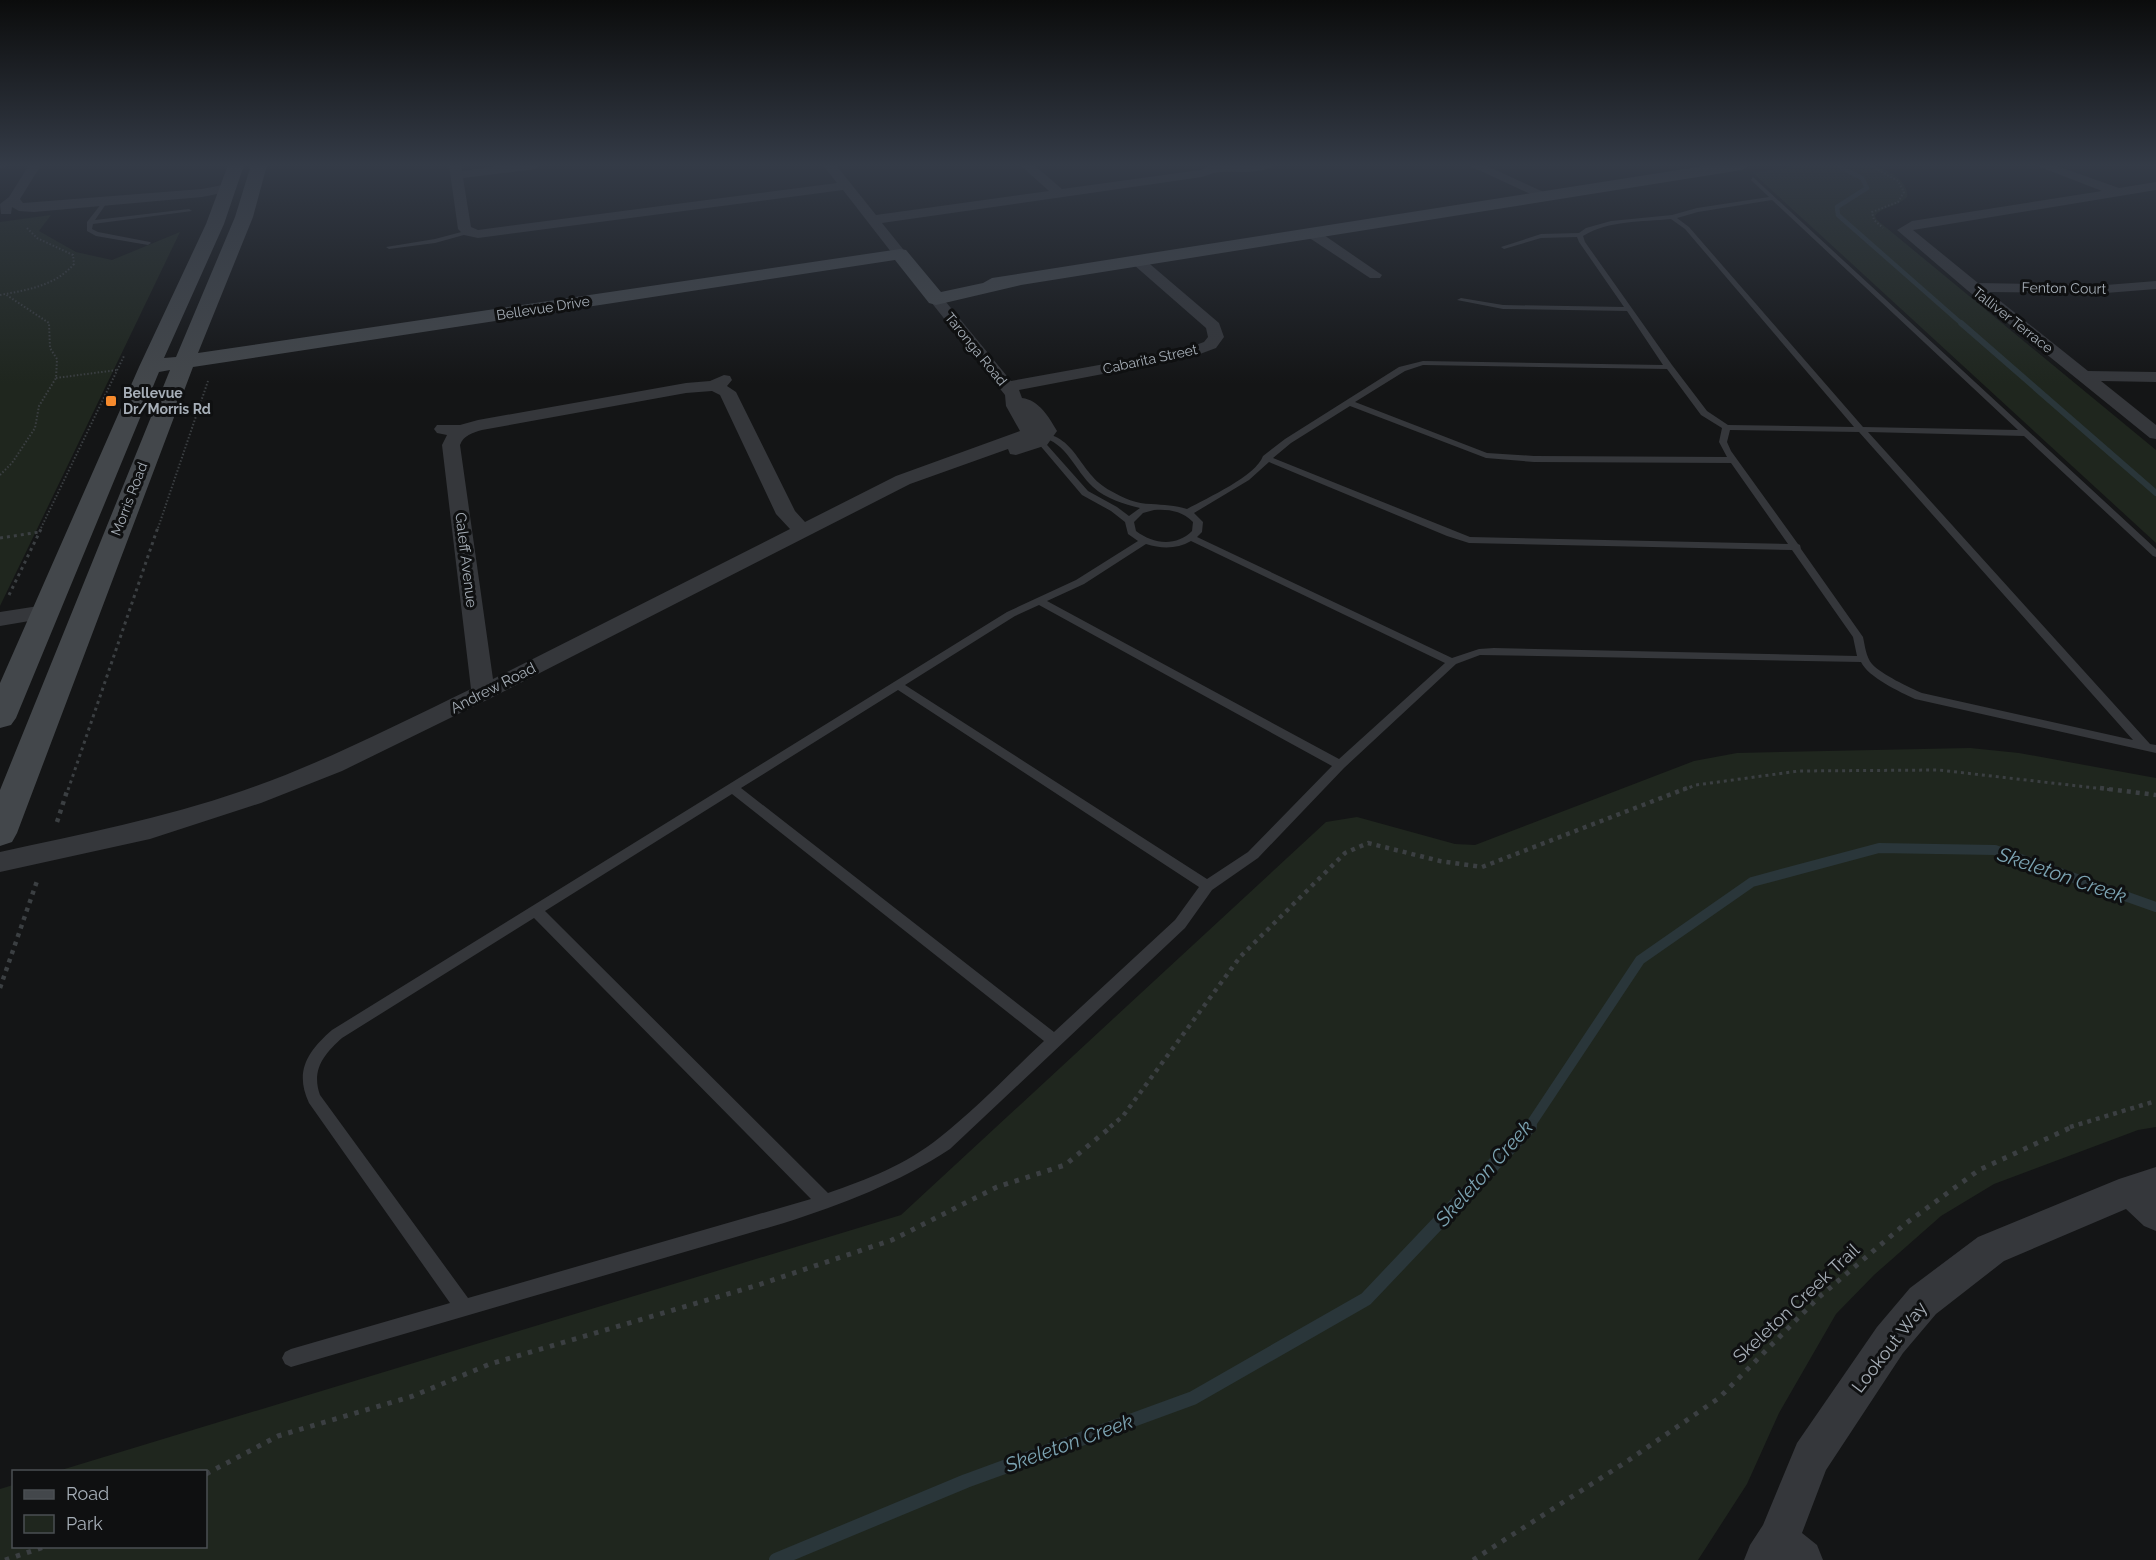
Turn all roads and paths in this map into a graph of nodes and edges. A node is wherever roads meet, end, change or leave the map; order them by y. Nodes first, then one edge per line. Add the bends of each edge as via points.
1 (37, 238) edge
2 (118, 238) edge
3 (209, 238) edge
4 (236, 238) edge
5 (447, 238) edge
6 (887, 238) edge
7 (1289, 238) edge
8 (1319, 238) edge
9 (1535, 238) edge
10 (1581, 238) edge
11 (1695, 238) edge
12 (1815, 238) edge
13 (1911, 238) edge
14 (148, 243) dead end
15 (389, 247) dead end
16 (1504, 247) dead end
17 (900, 254) junction
18 (1139, 262) junction
19 (1375, 275) dead end
20 (2156, 285) edge
21 (1972, 287) junction
22 (5, 294) junction
23 (0, 295) edge
24 (933, 296) junction
25 (1461, 300) dead end
26 (1629, 309) junction
27 (128, 347) dead end
28 (216, 358) junction
29 (185, 362) junction
30 (150, 367) junction
31 (1669, 367) junction
32 (117, 370) junction
33 (2086, 376) junction
34 (2156, 377) edge
35 (56, 378) junction
36 (1011, 393) junction
37 (1348, 402) junction
38 (1726, 427) junction
39 (1862, 431) junction
40 (2025, 433) junction
41 (2156, 434) edge
42 (1039, 436) junction
43 (1266, 458) junction
44 (1733, 460) junction
45 (0, 475) edge
46 (1153, 507) junction
47 (1188, 513) junction
48 (1129, 520) junction
49 (802, 530) junction
50 (40, 532) junction
51 (0, 538) edge
52 (1192, 538) junction
53 (1145, 542) junction
54 (1797, 547) junction
55 (2156, 554) edge
56 (1040, 601) junction
57 (88, 605) junction
58 (2, 612) edge
59 (45, 612) junction
60 (1863, 660) junction
61 (1452, 662) junction
62 (898, 685) junction
63 (483, 693) junction
64 (0, 718) edge
65 (2151, 748) edge
66 (1340, 765) junction
67 (732, 787) junction
68 (2156, 795) edge
69 (0, 833) edge
70 (46, 851) junction
71 (0, 862) edge
72 (1207, 886) junction
73 (536, 911) junction
74 (0, 988) edge
75 (1054, 1040) junction
76 (2156, 1101) edge
77 (2148, 1195) edge
78 (824, 1201) junction
79 (464, 1308) junction
80 (291, 1358) dead end
81 (207, 1473) edge
82 (41, 1548) edge
83 (1782, 1553) edge
84 (4, 1560) edge
85 (1473, 1560) edge

1 - 22 path via 73,255 74,264 56,280
2 - 14 lane
3 - 30 street
4 - 29 street, Morris Road
5 - 15 lane
6 - 17 street
7 - 18 street
8 - 19 street
9 - 16 lane
10 - 26 lane
11 - 39 lane
12 - 40 lane
13 - 21 street, Talliver Terrace
17 - 24 street
17 - 28 street, Bellevue Drive
18 - 24 street
18 - 36 street, Cabarita Street via 1213,326 1216,334 1212,343 1186,354
20 - 21 street, Fenton Court via 2106,289
21 - 33 street, Talliver Terrace
22 - 23 path
22 - 35 path via 49,323 50,348 57,359
24 - 36 street, Taronga Road
25 - 26 lane via 1503,307
26 - 31 lane
27 - 32 path
28 - 29 street, Bellevue Drive
28 - 70 path
29 - 30 street, Bellevue Drive
29 - 57 street, Morris Road
30 - 32 path
30 - 59 street
31 - 37 lane via 1423,363 1402,369
31 - 38 lane via 1704,413
32 - 35 path
32 - 50 path
33 - 34 street
33 - 41 street, Talliver Terrace
35 - 45 path via 39,406 35,428
36 - 42 street, Taronga Road via 1029,428
37 - 43 lane
37 - 44 lane via 1497,457
38 - 39 lane
38 - 44 lane via 1723,442
39 - 40 lane
39 - 65 lane
40 - 55 lane
42 - 46 lane, Taronga Road via 1061,442 1097,486 1138,506
42 - 48 lane, Taronga Road via 1085,493
42 - 49 street, Andrew Road via 1023,449 964,458 903,480
43 - 47 lane via 1256,471
43 - 54 lane via 1469,540
44 - 54 lane
46 - 47 lane via 1172,507
46 - 48 lane
47 - 52 lane via 1199,525
48 - 53 lane via 1131,532
49 - 63 street, Andrew Road
49 - 63 street, Galeff Avenue via 786,514 727,392 719,383 452,430
50 - 51 path
50 - 58 path
52 - 53 lane via 1170,545
52 - 61 lane
53 - 56 lane via 1080,582
54 - 60 lane via 1858,637
56 - 62 lane via 1011,614
56 - 66 lane
57 - 59 street
57 - 69 street, Morris Road
58 - 59 street
59 - 64 street
60 - 61 lane via 1494,651
60 - 65 lane via 1876,674 1919,696
61 - 66 lane
62 - 67 lane
62 - 72 lane
63 - 70 street, Andrew Road via 372,747 252,797 150,829
66 - 72 lane via 1253,855
67 - 73 lane
67 - 75 lane
68 - 81 path via 1939,770 1799,771 1696,785 1482,867 1368,843 1345,852 1240,957 1123,1116 1065,1165 997,1187 892,1240 758,1285 490,1364 413,1396 278,1436
70 - 71 street, Andrew Road
70 - 74 path
72 - 75 lane via 1180,924
73 - 78 lane
73 - 79 lane via 337,1034 322,1047 307,1075 314,1098
75 - 78 lane via 944,1144 916,1164 887,1179
76 - 85 path, Skeleton Creek Trail via 2078,1124 1979,1170 1905,1224 1818,1298 1719,1398
77 - 83 street, Lookout Way via 1991,1249 1923,1301 1890,1340 1811,1457
78 - 79 lane
79 - 80 lane
82 - 84 path

